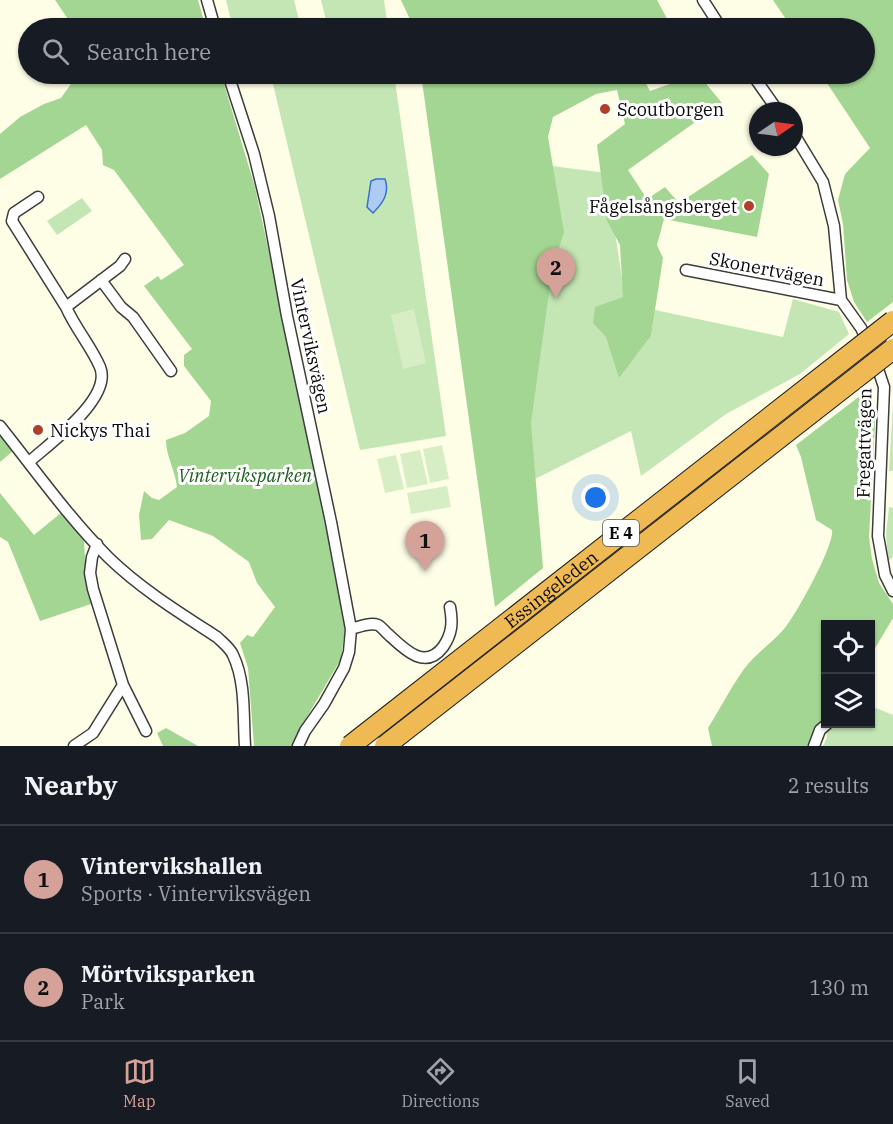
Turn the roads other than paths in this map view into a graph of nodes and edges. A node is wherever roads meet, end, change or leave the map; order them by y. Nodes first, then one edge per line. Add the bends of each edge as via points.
1 (207, 0) edge
2 (703, 0) edge
3 (212, 18) edge
4 (715, 18) edge
5 (231, 84) edge
6 (759, 84) edge
7 (772, 102) edge
8 (803, 148) edge
9 (38, 197) dead end
10 (125, 259) dead end
11 (686, 270) dead end
12 (101, 280) junction
13 (841, 300) junction
14 (66, 307) junction
15 (893, 321) edge
16 (893, 350) edge
17 (171, 371) dead end
18 (0, 426) edge
19 (29, 462) junction
20 (97, 544) junction
21 (893, 591) edge
22 (450, 607) dead end
23 (351, 629) junction
24 (123, 686) junction
25 (821, 728) edge
26 (146, 731) dead end
27 (74, 746) edge
28 (245, 746) edge
29 (298, 746) edge
30 (350, 746) edge
31 (386, 746) edge
32 (814, 746) edge

1 - 3 street
2 - 4 street
5 - 23 street, Vinterviksvägen via 269,216
6 - 7 street
8 - 13 street via 827,196
9 - 14 street via 14,213 12,221
10 - 12 street
11 - 13 street, Skonertvägen
12 - 14 street
12 - 17 street
13 - 21 street, Fregattvägen via 861,328 884,387 878,536 885,575
14 - 19 street via 101,369 103,381 84,411
15 - 30 highway, Essingeleden / E 4, bridge
16 - 31 highway, Essingeleden / E 4, bridge
18 - 19 street
19 - 20 street
20 - 24 street via 90,573 93,590
20 - 28 street via 137,582 228,648 238,671
22 - 23 street via 453,622 449,637 431,657 412,655 378,625
23 - 29 street, Vinterviksvägen via 344,668
24 - 26 street
24 - 27 street via 93,733
25 - 32 street

